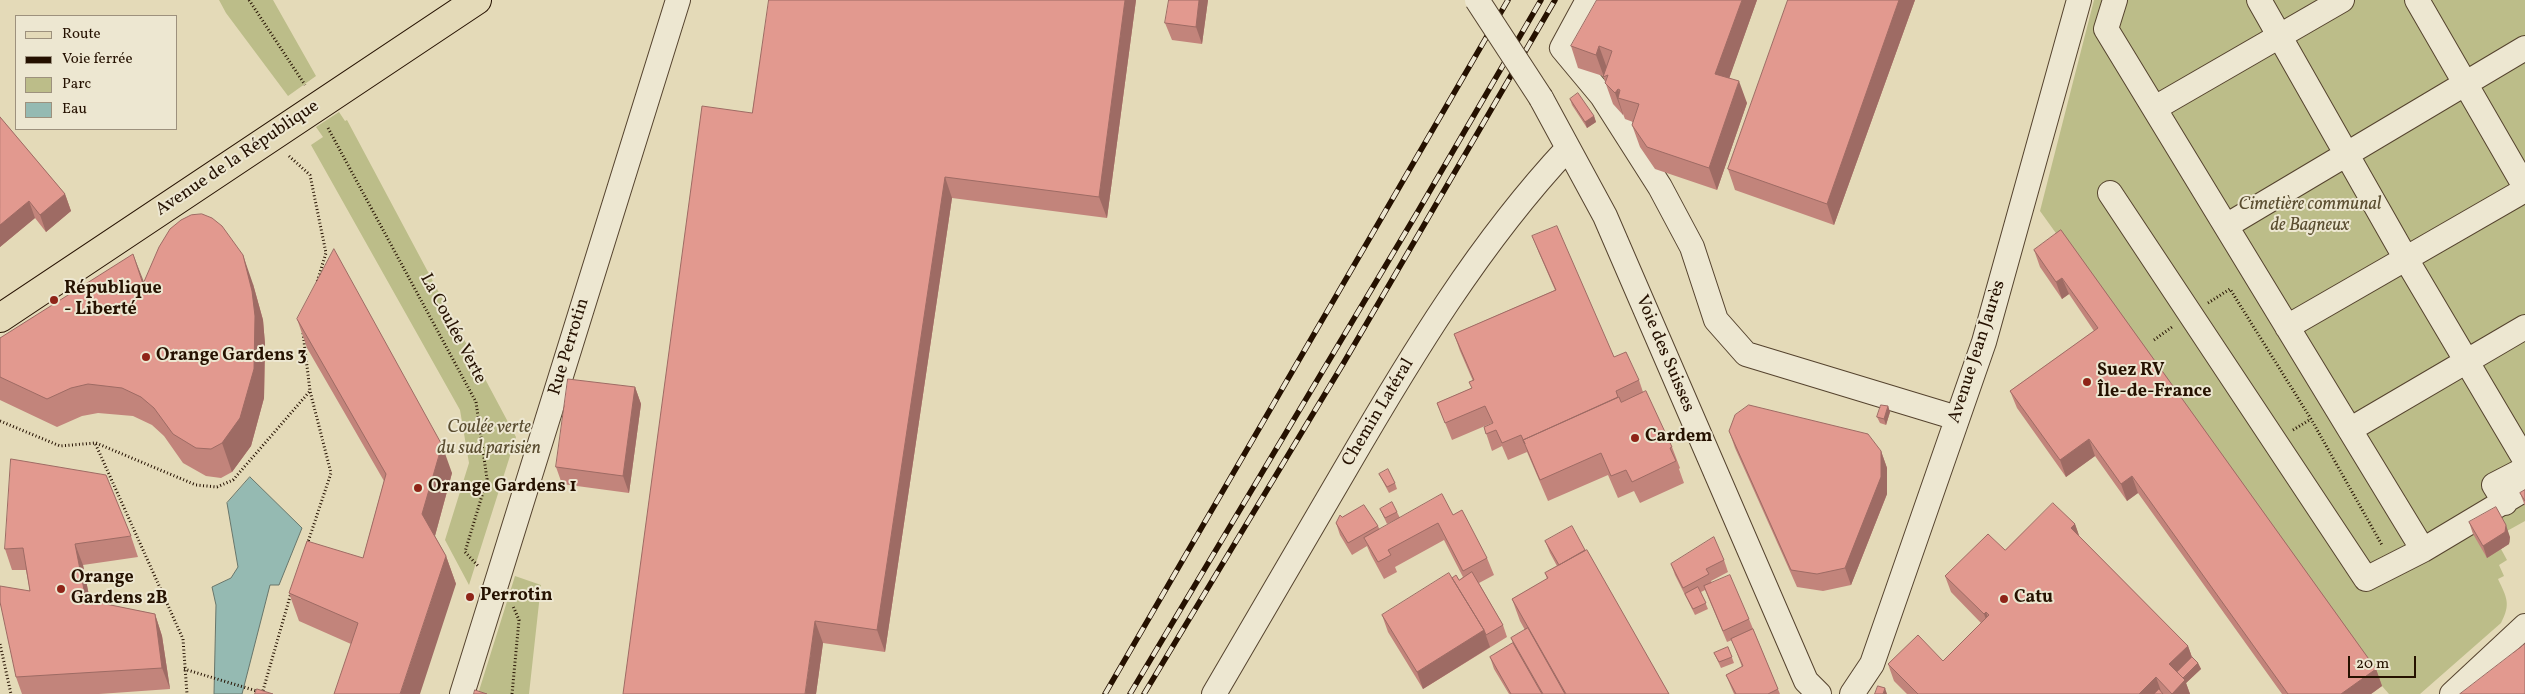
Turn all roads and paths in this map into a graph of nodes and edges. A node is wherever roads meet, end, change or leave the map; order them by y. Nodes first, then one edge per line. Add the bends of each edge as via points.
1 (249, 0) edge
2 (477, 0) edge
3 (678, 0) edge
4 (1477, 0) edge
5 (1588, 0) edge
6 (2079, 0) edge
7 (2115, 0) edge
8 (2259, 0) edge
9 (2342, 0) edge
10 (2417, 0) edge
11 (2280, 36) junction
12 (2525, 48) edge
13 (2466, 83) junction
14 (306, 88) dead end
15 (2155, 108) junction
16 (324, 120) dead end
17 (269, 139) junction
18 (1568, 148) junction
19 (2346, 154) junction
20 (2525, 188) edge
21 (2110, 193) dead end
22 (2226, 226) junction
23 (2406, 259) junction
24 (315, 287) edge
25 (2190, 314) junction
26 (0, 318) edge
27 (2287, 327) junction
28 (2525, 327) edge
29 (304, 329) edge
30 (2154, 340) dead end
31 (2466, 361) junction
32 (310, 391) junction
33 (1956, 418) junction
34 (0, 421) edge
35 (2351, 429) junction
36 (95, 443) junction
37 (2525, 460) edge
38 (2525, 469) edge
39 (2525, 489) edge
40 (2505, 503) junction
41 (2423, 550) junction
42 (304, 554) edge
43 (473, 562) dead end
44 (2394, 565) junction
45 (292, 590) edge
46 (510, 597) dead end
47 (2525, 626) edge
48 (0, 644) edge
49 (184, 668) junction
50 (262, 693) edge
51 (11, 694) edge
52 (187, 694) edge
53 (462, 694) edge
54 (512, 694) edge
55 (1214, 694) edge
56 (1819, 694) edge
57 (1852, 694) edge
58 (2452, 694) edge

1 - 14 path
2 - 17 main road, Avenue de la République
3 - 53 street, Rue Perrotin
4 - 18 street, Voie des Suisses, bridge via 1541,98
5 - 33 street via 1562,48 1602,96 1660,187 1692,247 1716,320 1746,354
6 - 33 street, Avenue Jean Jaurès via 1984,342
7 - 15 street via 2106,29
8 - 11 street
9 - 11 street
10 - 13 street
11 - 15 street
11 - 19 street
12 - 13 street
13 - 19 street
13 - 20 street
15 - 22 street
16 - 43 path, La Coulée Verte via 476,402 488,479 465,552
17 - 24 path via 310,175 326,252
17 - 26 main road, Avenue de la République
18 - 55 street, Chemin Latéral via 1545,172 1477,261 1405,366
18 - 56 street, Voie des Suisses via 1605,216 1806,681
19 - 22 street
19 - 23 street
20 - 23 street
21 - 25 street
22 - 27 street
23 - 27 street
23 - 31 street
25 - 30 path
25 - 44 street via 2366,579
25 - 44 path via 2230,289 2311,419
27 - 35 street
28 - 31 street
29 - 32 path via 302,338
31 - 35 street
31 - 37 street
32 - 36 path via 234,480 217,486 196,485
32 - 42 path via 331,474
33 - 57 street, Avenue Jean Jaurès via 1872,664
34 - 36 path via 60,446
35 - 41 street
36 - 49 path via 182,639
38 - 40 street via 2494,485
39 - 40 street
40 - 41 street
41 - 44 street
45 - 50 path
46 - 54 path via 519,620
47 - 58 street
48 - 51 path
49 - 50 path
49 - 52 path

